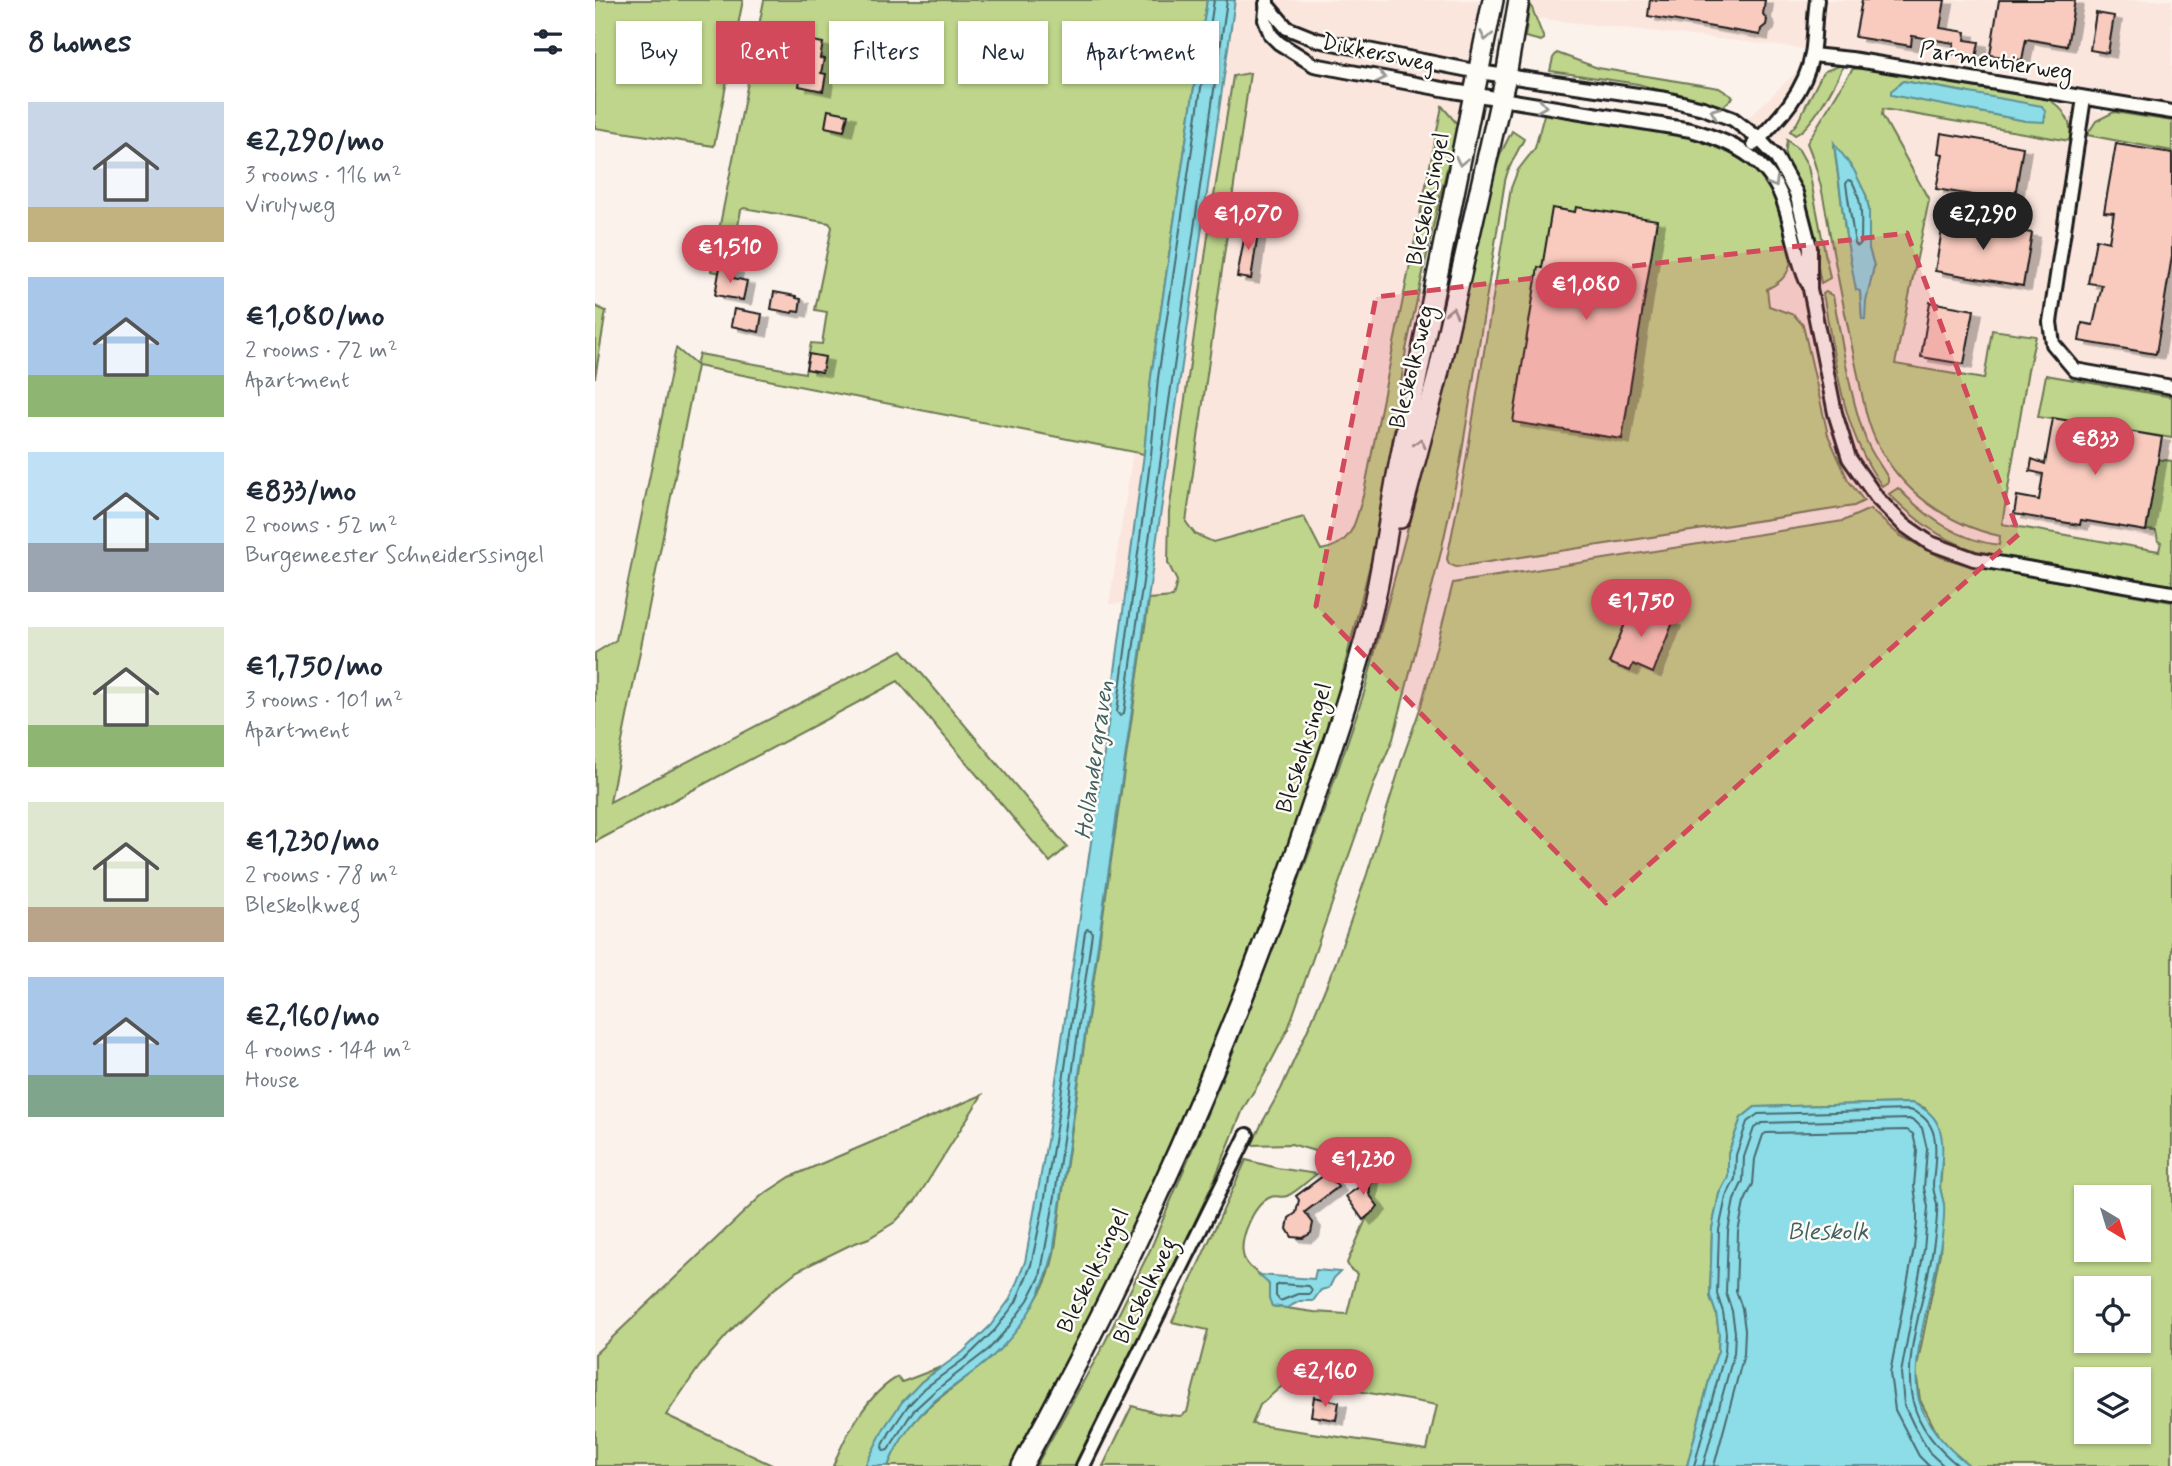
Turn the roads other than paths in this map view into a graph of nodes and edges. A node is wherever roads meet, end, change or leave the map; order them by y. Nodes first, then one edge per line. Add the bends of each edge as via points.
1 (1493, 0) edge
2 (1519, 0) edge
3 (1817, 0) edge
4 (1267, 2) edge
5 (1812, 55) junction
6 (1479, 72) junction
7 (1506, 76) junction
8 (1475, 94) junction
9 (1500, 98) junction
10 (2084, 98) junction
11 (2172, 112) edge
12 (1759, 139) junction
13 (1747, 152) junction
14 (1811, 289) junction
15 (2172, 387) edge
16 (2172, 593) edge
17 (1374, 603) junction
18 (1247, 1135) dead end
19 (1022, 1466) edge
20 (1083, 1466) edge

1 -> 6 main road, Bleskolksingel
2 - 7 main road
3 - 5 street
4 - 6 street, Dikkersweg via 1287,28 1317,40
4 -> 8 street, Dikkersweg via 1265,20 1271,35 1314,65
5 - 10 street, Parmentierweg
5 - 12 street via 1793,100
6 - 7 street, Dikkersweg
6 - 8 main road, Bleskolksingel
7 - 9 main road
12 -> 7 street, Dikkersweg via 1733,120 1703,108
8 - 9 street, Dikkersweg
8 -> 17 main road, Bleskolksingel
9 -> 13 street, Dikkersweg via 1691,130 1721,138
17 -> 9 main road, Bleskolksweg via 1437,379
10 - 11 street, Parmentierweg
10 - 15 street via 2050,322 2053,344 2075,370
12 - 13 street
12 - 14 street, Dikkersweg via 1776,157 1796,193 1810,247
13 -> 14 street, Dikkersweg via 1777,187
14 - 16 street via 1847,453 1877,498 1904,525 1930,543 1975,559
17 - 19 main road, Bleskolksingel via 1300,842 1235,1015 1139,1235
18 - 20 street, Bleskolkweg

